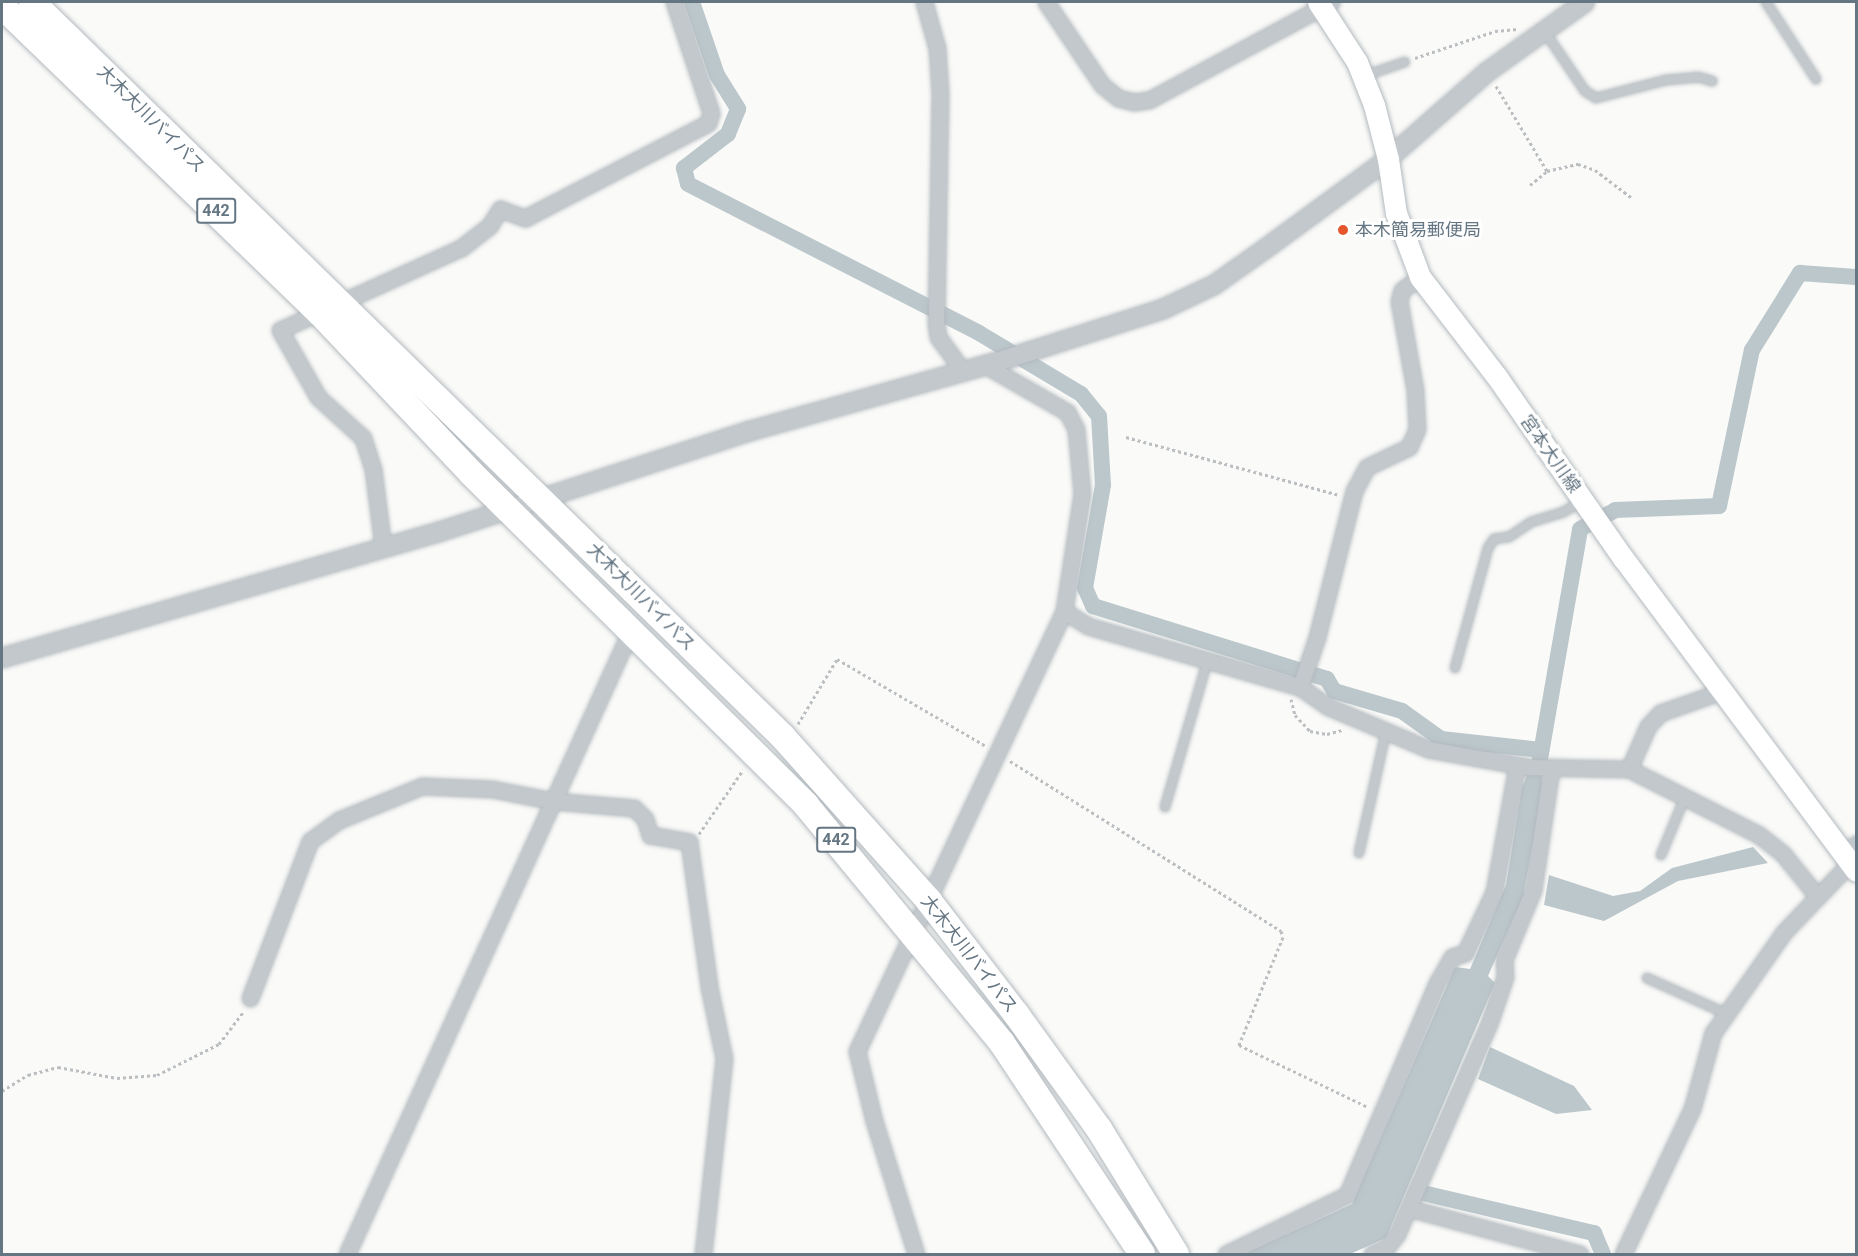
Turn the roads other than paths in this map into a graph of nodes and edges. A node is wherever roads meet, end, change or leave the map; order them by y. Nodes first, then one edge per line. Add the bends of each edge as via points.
1 (674, 2) edge
2 (924, 2) edge
3 (1046, 2) edge
4 (1585, 2) edge
5 (1766, 2) edge
6 (1324, 4) edge
7 (19, 8) edge
8 (1544, 31) junction
9 (1405, 62) road end
10 (1363, 76) junction
11 (1816, 79) dead end
12 (1712, 81) dead end
13 (1388, 159) junction
14 (1420, 277) junction
15 (329, 309) junction
16 (991, 363) junction
17 (963, 371) junction
18 (543, 500) junction
19 (1583, 501) junction
20 (509, 510) junction
21 (383, 547) junction
22 (1064, 611) junction
23 (631, 630) junction
24 (2, 658) edge
25 (1206, 662) junction
26 (1455, 668) dead end
27 (1297, 683) junction
28 (1722, 691) junction
29 (1387, 729) junction
30 (1523, 766) junction
31 (1547, 768) junction
32 (1629, 769) junction
33 (1685, 797) junction
34 (553, 801) junction
35 (1165, 807) dead end
36 (1359, 853) dead end
37 (1660, 855) dead end
38 (1852, 858) edge
39 (1817, 896) junction
40 (929, 901) junction
41 (916, 934) junction
42 (1647, 978) dead end
43 (250, 998) road end
44 (1725, 1013) junction
45 (1408, 1208) junction
46 (347, 1254) edge
47 (703, 1254) edge
48 (916, 1254) edge
49 (1142, 1254) edge
50 (1176, 1254) edge
51 (1226, 1254) edge
52 (1372, 1254) edge
53 (1580, 1254) edge
54 (1623, 1254) edge

1 - 15 street via 711,113 708,123 525,218 500,209 474,241
2 - 17 street via 938,48 940,93 936,322 938,337
3 - 6 street via 1102,85 1118,98 1134,102 1149,100
4 - 8 street
5 - 11 lane
6 - 10 main road, 宮本大川線
7 - 15 highway, 大木大川バイパス / 442
8 - 12 lane via 1585,91 1596,98 1666,80 1698,77
8 - 13 street via 1487,72
9 - 10 lane
10 - 13 main road, 宮本大川線
13 - 14 main road, 宮本大川線 via 1396,213
13 - 16 street via 1214,285 1163,309
14 - 19 main road, 宮本大川線
14 - 27 street via 1402,290 1399,301 1415,390 1418,420 1414,440 1409,447 1367,467 1352,499 1309,660
15 - 18 highway, 大木大川バイパス / 442 via 442,404
15 - 20 highway, 大木大川バイパス / 442 via 423,424
15 - 21 street via 280,330 318,397 363,438 373,469
16 - 17 street
16 - 22 street via 1067,412 1076,429 1082,494
17 - 18 street via 750,431
18 - 20 street
18 - 40 highway, 大木大川バイパス / 442 via 783,738
19 - 26 lane via 1563,513 1531,522 1509,537 1494,539 1488,548
19 - 28 main road, 宮本大川線
20 - 21 street
20 - 23 highway, 大木大川バイパス / 442
21 - 24 street via 213,600
22 - 25 street via 1088,626
22 - 40 street
23 - 34 street
23 - 41 highway, 大木大川バイパス / 442 via 759,756
25 - 27 street
25 - 35 lane
27 - 29 street via 1329,707
28 - 32 street via 1660,713 1648,726
28 - 38 main road, 宮本大川線
29 - 30 street via 1452,756
29 - 36 lane
30 - 31 street
30 - 51 street via 1494,891 1465,952 1452,957 1437,983 1347,1195
31 - 32 street
31 - 45 street via 1533,890 1504,960 1505,978 1490,1021
32 - 33 street
33 - 37 lane
33 - 39 street via 1759,835 1783,854
34 - 43 street via 492,789 422,786 392,796 320,832 310,841 301,862
34 - 46 street
34 - 47 street via 634,808 645,819 650,835 689,842 709,987 724,1058
38 - 39 street
39 - 44 street via 1771,948
40 - 41 street
40 - 50 highway, 大木大川バイパス / 442 via 1099,1129
41 - 48 street via 857,1051
41 - 49 highway, 大木大川バイパス / 442 via 1002,1043
42 - 44 lane
44 - 54 street via 1713,1034 1692,1109
45 - 52 street via 1392,1241
45 - 53 street

